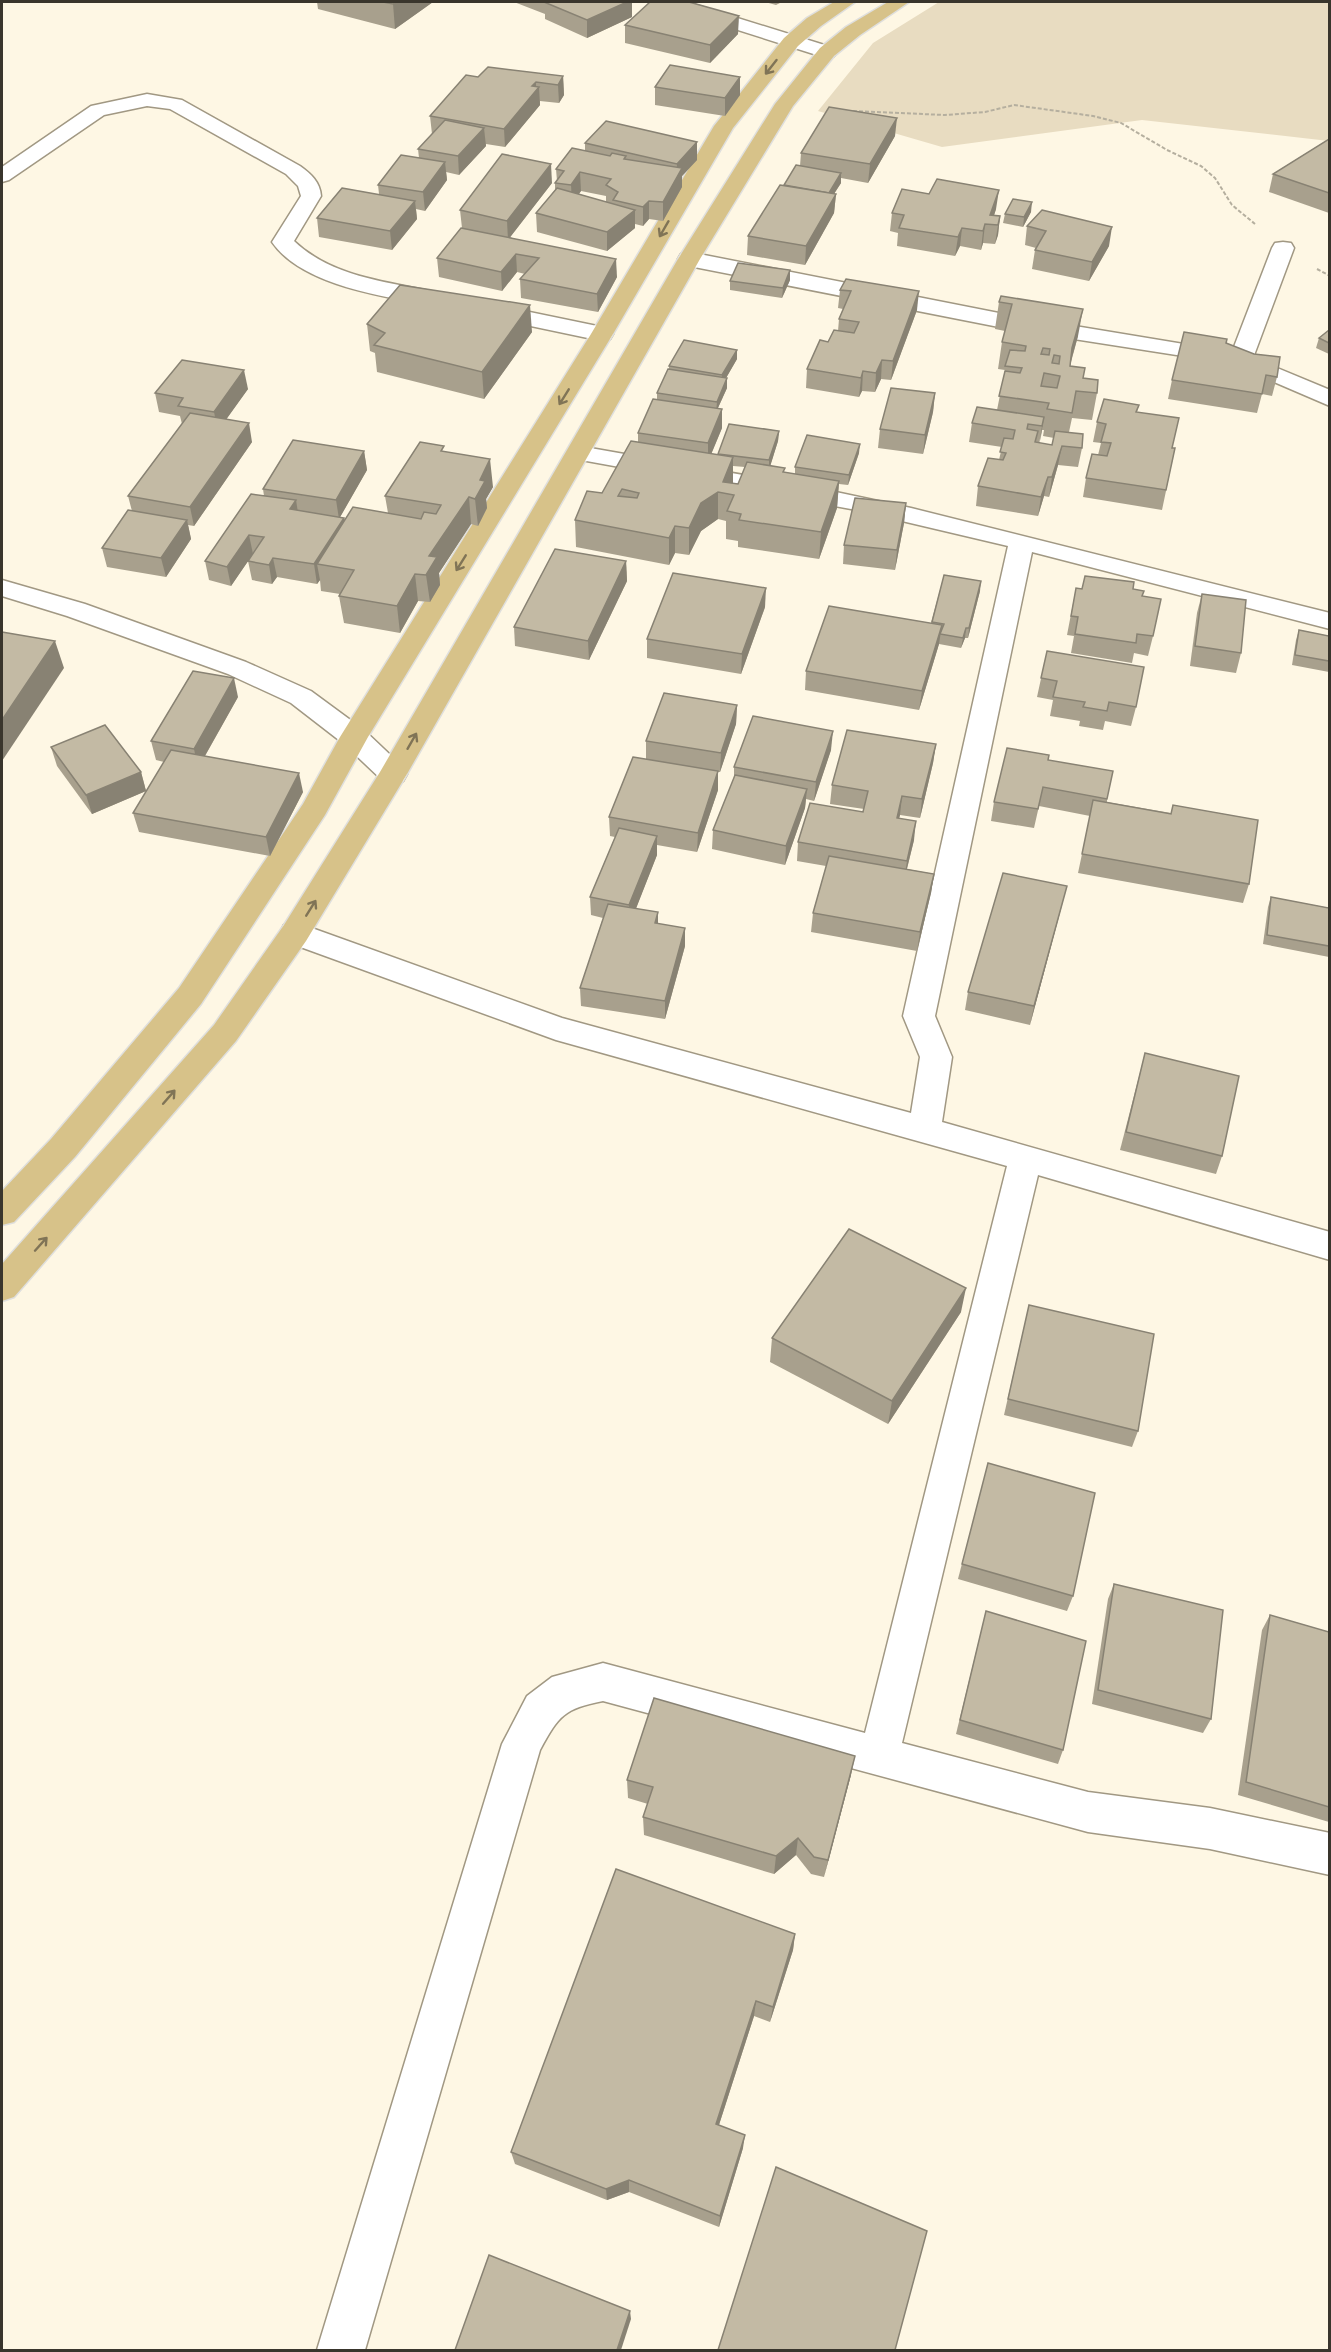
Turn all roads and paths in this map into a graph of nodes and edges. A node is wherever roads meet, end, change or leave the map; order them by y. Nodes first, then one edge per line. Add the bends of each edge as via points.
1 (669, 2) edge
2 (846, 2) edge
3 (900, 2) edge
4 (791, 42) junction
5 (827, 52) junction
6 (785, 104) junction
7 (2, 176) edge
8 (1283, 248) joint
9 (689, 259) junction
10 (602, 334) junction
11 (1240, 362) junction
12 (1329, 399) edge
13 (579, 453) junction
14 (1021, 542) junction
15 (2, 588) edge
16 (1329, 621) edge
17 (354, 737) junction
18 (393, 774) junction
19 (295, 933) junction
20 (925, 1130) junction
21 (1025, 1159) junction
22 (2, 1212) edge
23 (1329, 1246) edge
24 (2, 1287) edge
25 (879, 1756) junction
26 (1329, 1854) edge
27 (342, 2350) edge

1 - 4 street
2 - 4 main road
3 - 5 main road
4 - 5 street
4 -> 10 main road via 724,126
5 - 6 main road
6 - 8 path via 818,111 945,115 1014,105 1121,123 1201,166 1215,178 1232,205
6 - 9 main road
7 - 10 street via 98,110 147,100 175,104 293,170 309,183 311,196 283,242 321,270 388,290
8 - 11 street
9 - 11 street via 1009,322 1163,345
9 - 13 main road
10 -> 17 main road
11 - 12 street
13 - 14 street via 850,502
18 -> 13 main road
14 - 16 street
14 - 20 street via 919,1016 936,1057
15 - 17 street via 76,610 237,668 301,698
17 - 18 street
17 - 22 main road via 315,808 190,996 63,1148
19 -> 18 main road
19 - 20 street via 556,1028
24 -> 19 main road via 225,1033
20 - 21 street
21 - 23 street
21 - 25 street
25 - 26 street via 1088,1812 1151,1818
25 - 27 street via 603,1682 566,1690 541,1709 522,1744

